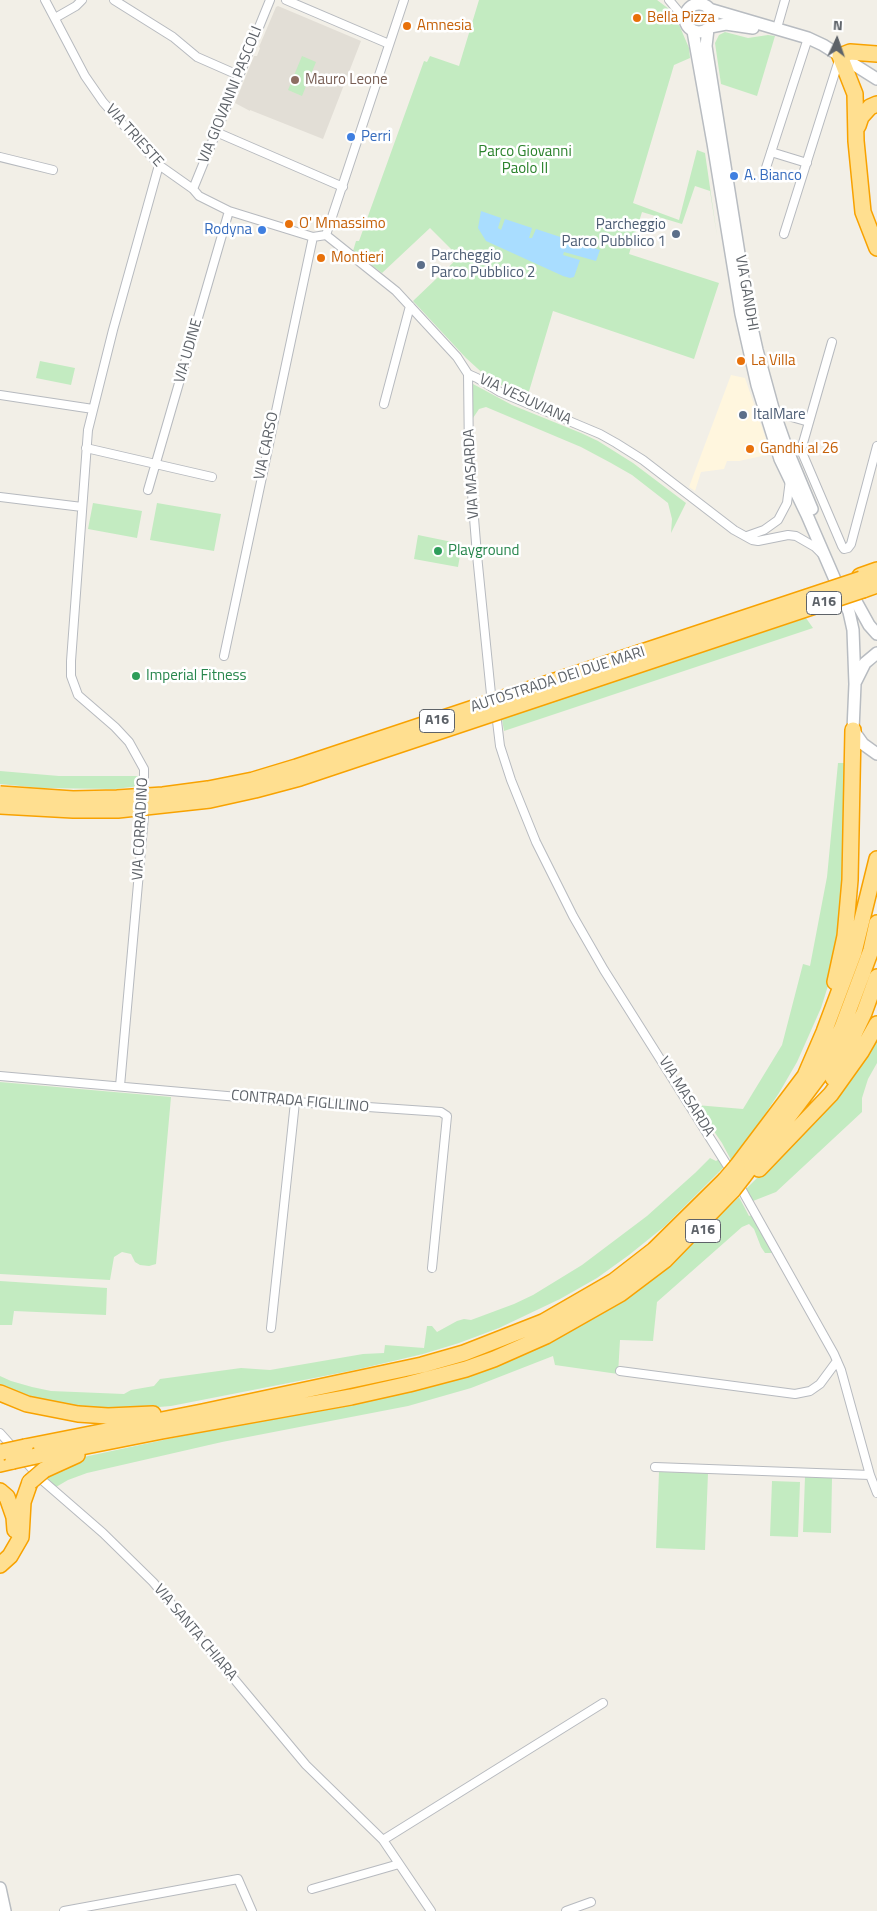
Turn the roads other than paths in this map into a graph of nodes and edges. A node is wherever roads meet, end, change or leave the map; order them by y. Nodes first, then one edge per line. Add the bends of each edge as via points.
1 (45, 0) edge
2 (82, 0) edge
3 (114, 0) edge
4 (270, 0) edge
5 (286, 0) edge
6 (404, 0) edge
7 (670, 0) edge
8 (785, 0) edge
9 (698, 2) edge
10 (709, 9) junction
11 (55, 18) junction
12 (684, 18) junction
13 (709, 28) junction
14 (774, 28) junction
15 (693, 32) junction
16 (808, 38) junction
17 (389, 44) junction
18 (877, 54) edge
19 (840, 56) junction
20 (238, 76) junction
21 (877, 79) edge
22 (877, 104) edge
23 (856, 131) junction
24 (216, 132) junction
25 (771, 152) junction
26 (0, 156) edge
27 (807, 163) junction
28 (158, 165) junction
29 (53, 170) dead end
30 (763, 177) dead end
31 (343, 188) junction
32 (193, 189) junction
33 (229, 211) junction
34 (784, 234) dead end
35 (326, 235) junction
36 (313, 237) junction
37 (877, 248) edge
38 (410, 306) junction
39 (832, 342) dead end
40 (468, 374) junction
41 (0, 395) edge
42 (384, 404) dead end
43 (92, 409) junction
44 (774, 412) junction
45 (809, 422) junction
46 (877, 446) edge
47 (86, 448) junction
48 (157, 464) junction
49 (212, 477) dead end
50 (790, 479) junction
51 (148, 490) dead end
52 (0, 497) edge
53 (82, 507) junction
54 (747, 536) junction
55 (826, 559) junction
56 (877, 570) edge
57 (877, 574) edge
58 (867, 586) edge
59 (877, 634) edge
60 (877, 653) edge
61 (224, 656) dead end
62 (855, 684) junction
63 (491, 694) dead end
64 (496, 721) dead end
65 (853, 730) junction
66 (877, 754) edge
67 (0, 794) edge
68 (0, 806) edge
69 (876, 862) edge
70 (877, 923) edge
71 (877, 977) edge
72 (877, 1024) edge
73 (824, 1032) junction
74 (0, 1076) edge
75 (120, 1086) junction
76 (295, 1102) junction
77 (796, 1130) junction
78 (736, 1182) junction
79 (432, 1268) dead end
80 (271, 1328) dead end
81 (837, 1361) junction
82 (620, 1371) dead end
83 (0, 1393) edge
84 (202, 1412) junction
85 (0, 1433) edge
86 (4, 1457) edge
87 (35, 1458) junction
88 (655, 1467) dead end
89 (873, 1476) edge
90 (0, 1491) edge
91 (877, 1492) edge
92 (0, 1556) edge
93 (0, 1565) edge
94 (603, 1703) dead end
95 (383, 1840) junction
96 (399, 1864) junction
97 (0, 1888) edge
98 (312, 1889) dead end
99 (591, 1902) dead end
100 (5, 1911) edge
101 (64, 1911) edge
102 (252, 1911) edge
103 (431, 1911) edge
104 (566, 1911) edge

1 - 11 street, VIA TRIESTE
2 - 11 street
3 - 20 street via 197,57
4 - 20 street, VIA GIOVANNI PASCOLI
5 - 17 street
6 - 17 street
7 - 12 street
8 - 14 street
9 - 10 street
9 - 12 street via 688,8
10 - 13 street via 713,16
10 - 14 street
11 - 28 street, VIA TRIESTE via 90,83
12 - 15 street via 686,26
13 - 14 street via 726,24
13 - 15 street via 700,33
13 - 44 street, VIA GANDHI via 706,46 748,310
14 - 16 street
15 - 50 street, VIA GANDHI via 747,344 780,459
16 - 19 street
16 - 25 street
17 - 31 street
18 - 19 highway via 850,52
19 - 21 street
19 - 23 highway via 855,94
19 - 27 street
20 - 24 street, VIA GIOVANNI PASCOLI
22 - 23 highway via 861,117
23 - 37 highway via 863,212
24 - 31 street
24 - 32 street, VIA GIOVANNI PASCOLI
25 - 27 street
25 - 30 street
26 - 29 street
27 - 34 street
28 - 32 street, VIA TRIESTE
28 - 43 street, VIA CORRADINO
31 - 35 street
32 - 33 street, VIA TRIESTE via 199,196
33 - 36 street, VIA TRIESTE
33 - 48 street, VIA UDINE
35 - 36 street, VIA TRIESTE
35 - 38 street, VIA VESUVIANA
36 - 61 street, VIA CARSO
38 - 40 street, VIA VESUVIANA via 457,357
38 - 42 street
39 - 45 street
40 - 54 street, VIA VESUVIANA via 500,392 616,443 734,530
40 - 63 street, VIA MASARDA via 472,486
41 - 43 street
43 - 47 street, VIA CORRADINO
44 - 45 street
44 - 59 street, VIA GANDHI via 802,486 841,573
45 - 46 street via 801,450 844,548 851,544
47 - 48 street
47 - 53 street, VIA CORRADINO
48 - 49 street
48 - 51 street, VIA UDINE
50 - 54 street via 787,504 778,520
50 - 55 street, VIA GANDHI
52 - 53 street
53 - 75 street, VIA CORRADINO via 71,676 78,695 129,742 144,769 144,816
54 - 55 street, VIA VESUVIANA via 758,541 796,536 815,547
55 - 62 street, VIA GANDHI via 849,612
56 - 58 highway
57 - 58 highway, AUTOSTRADA DEI DUE MARI / A16
58 - 67 highway, AUTOSTRADA DEI DUE MARI / A16, bridge via 794,601 252,780 190,791 117,798 73,799
58 - 68 highway, AUTOSTRADA DEI DUE MARI / A16, bridge via 797,616 784,617 300,778 255,790 210,800 118,810
60 - 62 street via 865,663
62 - 65 street, VIA GANDHI
64 - 81 street, VIA MASARDA via 511,780 536,842 574,916 604,970 718,1148
65 - 66 street via 863,744
65 - 73 highway via 850,880 845,936
69 - 73 highway via 854,952
70 - 78 highway via 871,950 842,1028 818,1076 777,1135
71 - 77 highway via 838,1069
72 - 77 highway via 846,1074
73 - 78 highway via 805,1076
74 - 75 street, CONTRADA FIGLILINO
75 - 76 street, CONTRADA FIGLILINO
76 - 79 street, CONTRADA FIGLILINO via 441,1112 447,1116
76 - 80 street
77 - 78 highway, A16 via 770,1160
78 - 84 highway via 614,1281 543,1322 464,1353 422,1365
78 - 87 highway, A16 via 701,1233 620,1294 546,1336 466,1368 351,1397
81 - 82 street via 820,1384 810,1391 795,1394
81 - 89 street, VIA MASARDA
83 - 84 highway via 27,1404 78,1414
84 - 87 highway
85 - 95 street, VIA SANTA CHIARA via 42,1480 141,1570 306,1765
86 - 87 highway, bridge
87 - 93 highway, bridge via 23,1502 21,1537 10,1556
88 - 89 street
89 - 91 street, VIA MASARDA
90 - 92 highway via 7,1497 16,1528 11,1544
94 - 95 street
95 - 96 street, VIA SANTA CHIARA
96 - 98 street
96 - 103 street, VIA SANTA CHIARA
97 - 100 street
99 - 104 street
101 - 102 street via 238,1879

